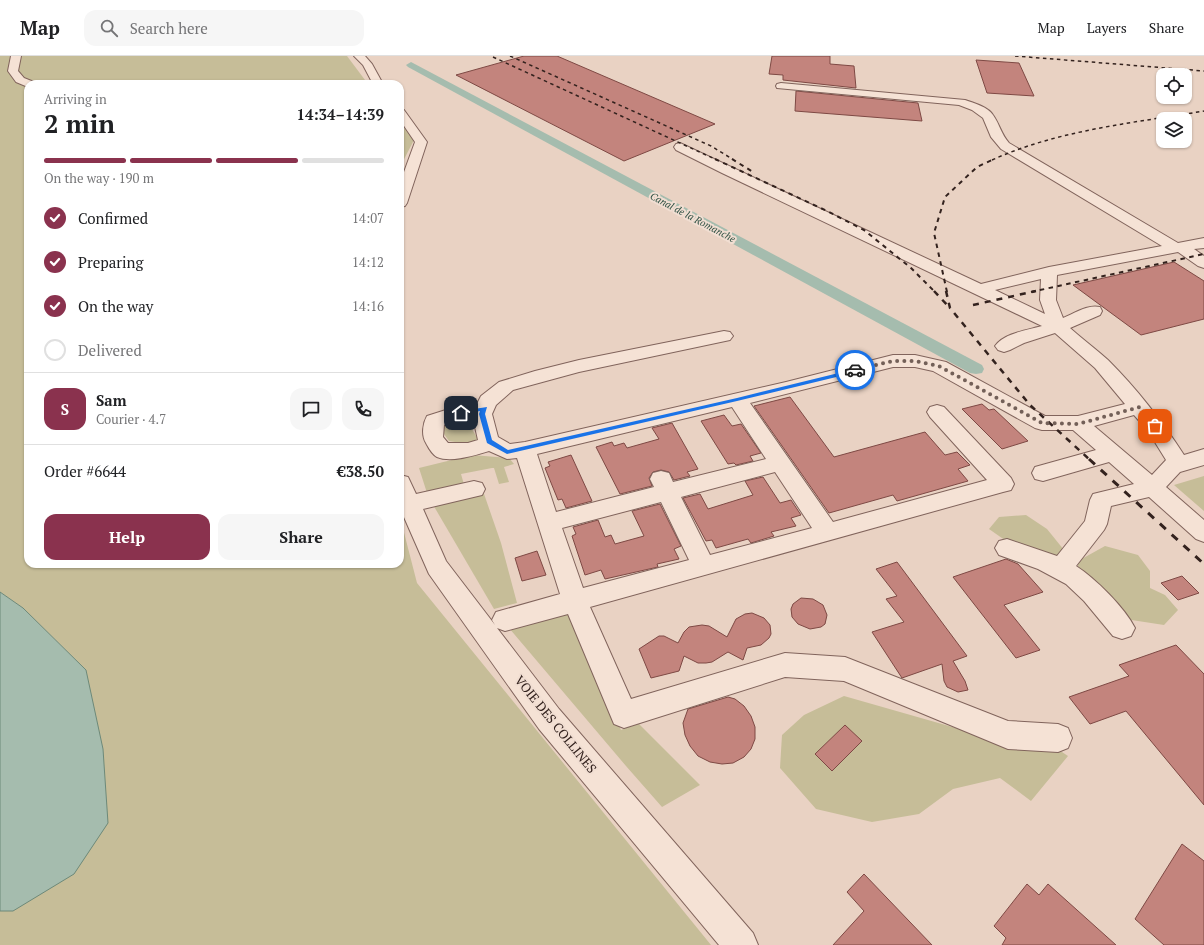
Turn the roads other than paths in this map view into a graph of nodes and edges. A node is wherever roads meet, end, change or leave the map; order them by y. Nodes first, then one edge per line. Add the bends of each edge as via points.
1 (16, 56) edge
2 (359, 56) edge
3 (376, 80) edge
4 (24, 82) edge
5 (781, 86) dead end
6 (404, 118) edge
7 (680, 147) dead end
8 (404, 191) edge
9 (1204, 243) edge
10 (1177, 248) junction
11 (1204, 263) edge
12 (1049, 272) junction
13 (981, 289) junction
14 (1094, 311) dead end
15 (1058, 327) junction
16 (724, 336) dead end
17 (1004, 346) dead end
18 (737, 400) junction
19 (1140, 407) junction
20 (485, 409) junction
21 (937, 412) dead end
22 (1078, 424) junction
23 (492, 443) junction
24 (525, 449) junction
25 (1113, 454) junction
26 (1204, 457) edge
27 (779, 462) junction
28 (1179, 464) junction
29 (1043, 473) dead end
30 (664, 485) junction
31 (1153, 488) junction
32 (474, 489) dead end
33 (405, 494) edge
34 (548, 523) junction
35 (828, 533) junction
36 (1204, 533) edge
37 (1006, 548) dead end
38 (704, 566) junction
39 (1058, 568) junction
40 (575, 601) junction
41 (505, 620) dead end
42 (1122, 628) dead end
43 (1058, 738) dead end
44 (741, 945) edge

1 - 4 street via 13,71
2 - 3 street
5 - 10 street via 930,98 961,102 976,108 988,116 997,136 1005,146
6 - 8 street via 421,142
7 - 13 street via 755,186
9 - 10 street
10 - 11 street
10 - 12 street
12 - 13 street
12 - 15 street via 1048,300
13 - 15 street
14 - 15 street
15 - 17 street
15 - 19 street via 1102,364
16 - 20 street via 542,375 506,386 488,401
18 - 22 street via 893,361 915,361 939,366 1042,423
18 - 24 street via 640,431
18 - 27 street
19 - 22 street
19 - 28 street
20 - 23 street via 482,414 489,442
20 - 23 street via 434,421 433,438 443,450 468,450
21 - 35 street via 1003,484
22 - 25 street
23 - 24 street via 507,452
24 - 34 street
25 - 29 street
25 - 31 street
26 - 28 street
27 - 30 street
27 - 35 street
28 - 31 street via 1173,466
30 - 34 street
30 - 38 street
31 - 36 street
31 - 39 street via 1101,500 1096,524 1065,563
32 - 33 street
33 - 44 street, VOIE DES COLLINES via 437,567 549,719
34 - 40 street
35 - 38 street
37 - 39 street
38 - 40 street
39 - 42 street via 1082,582
40 - 41 street
40 - 43 street via 624,715 785,665 845,669 1008,736

